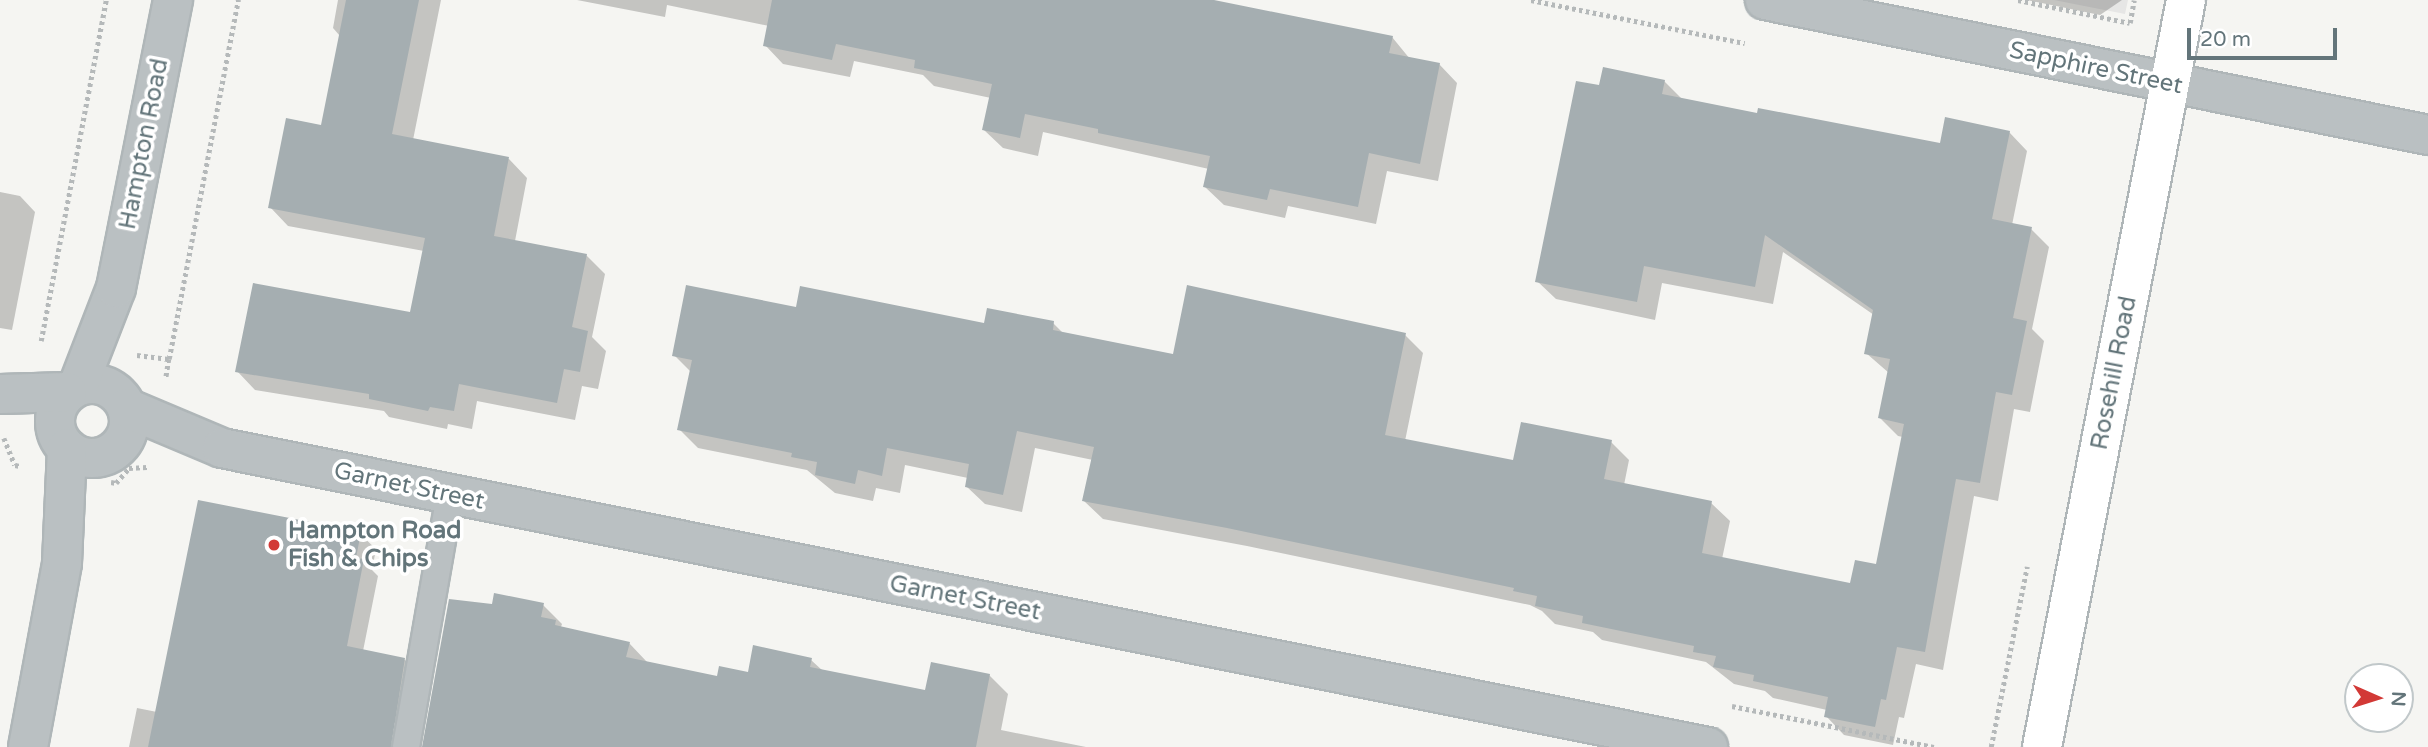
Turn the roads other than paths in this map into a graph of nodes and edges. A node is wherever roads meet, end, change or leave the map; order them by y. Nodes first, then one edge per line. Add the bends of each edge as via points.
1 (173, 0) edge
2 (1765, 0) edge
3 (2186, 0) edge
4 (2170, 83) junction
5 (2428, 135) edge
6 (116, 288) junction
7 (73, 389) junction
8 (0, 394) edge
9 (121, 400) junction
10 (0, 412) edge
11 (62, 442) junction
12 (222, 448) junction
13 (112, 451) junction
14 (450, 495) junction
15 (62, 564) junction
16 (28, 747) edge
17 (406, 747) edge
18 (1708, 747) edge
19 (2042, 747) edge

1 - 6 street, Hampton Road
2 - 4 street, Sapphire Street
3 - 4 street, Rosehill Road
4 - 5 street, Sapphire Street
4 - 19 street, Rosehill Road
6 - 7 street, Hampton Road
6 - 9 street, Hampton Road
7 - 8 street
7 - 9 street via 95,383
7 - 11 street via 56,412
9 - 12 street, Garnet Street
9 - 13 street via 129,424
10 - 11 street
11 - 13 street via 80,456
11 - 15 street
12 - 13 street, Garnet Street
12 - 14 street, Garnet Street
13 - 15 street
14 - 17 lane
14 - 18 street, Garnet Street
15 - 16 street

